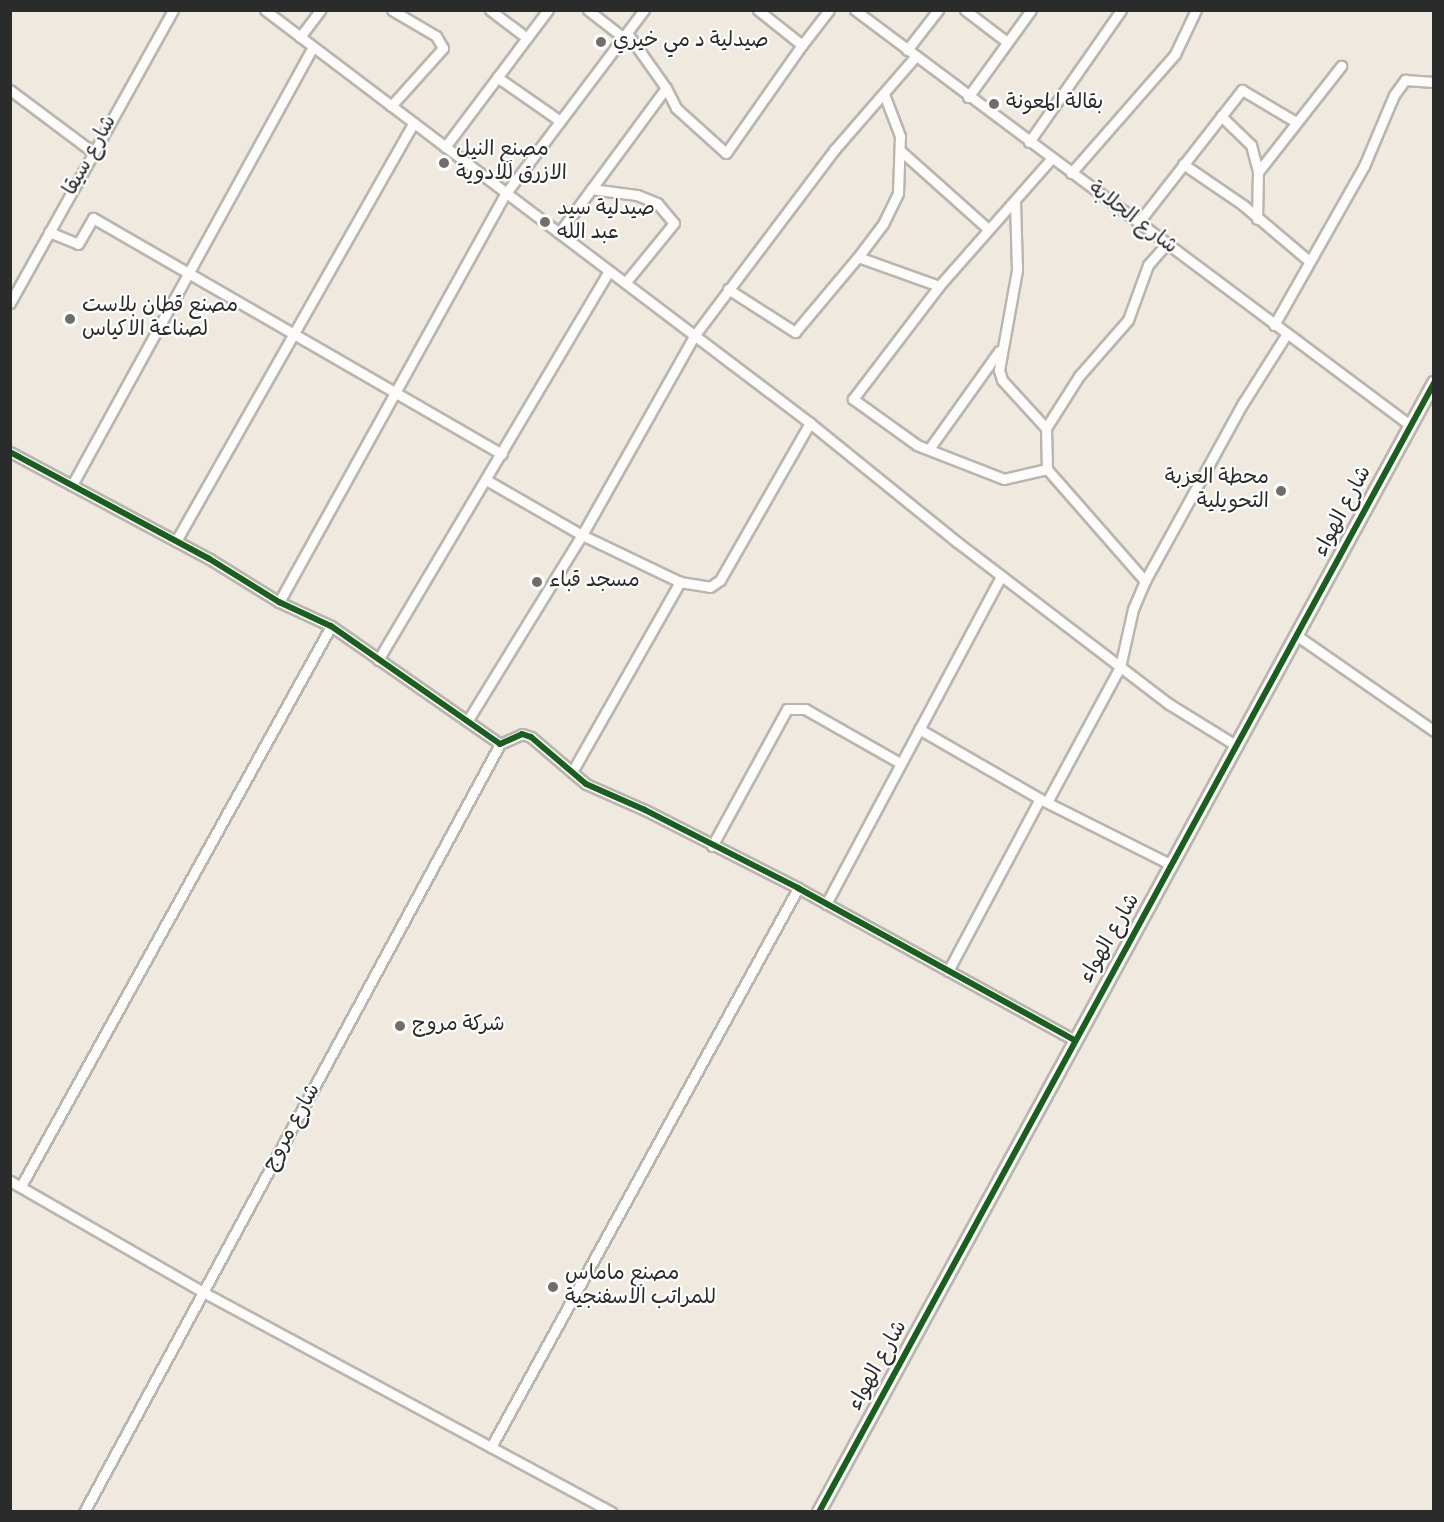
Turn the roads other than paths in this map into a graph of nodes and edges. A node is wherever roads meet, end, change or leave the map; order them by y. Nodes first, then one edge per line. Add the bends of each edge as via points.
1 (173, 10) edge
2 (264, 10) edge
3 (320, 10) edge
4 (392, 10) edge
5 (490, 10) edge
6 (548, 10) edge
7 (588, 10) edge
8 (644, 10) edge
9 (758, 10) edge
10 (830, 10) edge
11 (938, 10) edge
12 (965, 10) edge
13 (1031, 10) edge
14 (1121, 10) edge
15 (1196, 10) edge
16 (856, 11) edge
17 (405, 13) edge
18 (626, 36) junction
19 (300, 37) junction
20 (527, 38) junction
21 (1007, 42) junction
22 (802, 45) junction
23 (313, 47) junction
24 (907, 50) junction
25 (915, 57) junction
26 (1341, 66) dead end
27 (497, 77) junction
28 (1434, 82) edge
29 (666, 88) junction
30 (10, 90) edge
31 (884, 94) junction
32 (968, 97) junction
33 (392, 106) junction
34 (1221, 116) junction
35 (560, 121) junction
36 (1296, 122) junction
37 (413, 123) junction
38 (1029, 142) junction
39 (445, 147) junction
40 (93, 152) junction
41 (902, 152) junction
42 (1052, 158) junction
43 (1183, 164) junction
44 (1258, 172) junction
45 (1071, 173) junction
46 (591, 189) junction
47 (506, 193) junction
48 (1015, 202) junction
49 (1257, 219) junction
50 (1138, 224) junction
51 (988, 229) junction
52 (49, 232) junction
53 (559, 233) junction
54 (1166, 244) junction
55 (858, 256) junction
56 (1309, 261) junction
57 (609, 271) junction
58 (188, 275) junction
59 (625, 283) junction
60 (939, 286) junction
61 (728, 289) junction
62 (11, 299) edge
63 (1274, 325) junction
64 (1286, 334) junction
65 (292, 336) junction
66 (694, 336) junction
67 (1002, 347) junction
68 (1434, 383) edge
69 (394, 394) junction
70 (810, 423) junction
71 (1410, 425) junction
72 (1046, 428) junction
73 (929, 449) junction
74 (10, 452) edge
75 (502, 454) junction
76 (1047, 469) junction
77 (488, 481) junction
78 (72, 485) junction
79 (582, 535) junction
80 (176, 541) junction
81 (1001, 576) junction
82 (1145, 581) junction
83 (680, 582) junction
84 (279, 602) junction
85 (331, 626) junction
86 (1296, 635) junction
87 (378, 660) junction
88 (1120, 667) junction
89 (468, 720) junction
90 (919, 729) junction
91 (1434, 731) edge
92 (500, 744) junction
93 (1237, 746) junction
94 (900, 764) junction
95 (572, 772) junction
96 (1043, 801) junction
97 (712, 846) junction
98 (1172, 865) junction
99 (798, 888) junction
100 (826, 904) junction
101 (948, 971) junction
102 (1073, 1039) junction
103 (10, 1181) edge
104 (21, 1186) junction
105 (203, 1292) junction
106 (491, 1447) junction
107 (84, 1512) edge
108 (612, 1512) edge
109 (819, 1512) edge

1 - 40 street, شارع سيقا
2 - 19 street
3 - 19 street
4 - 17 street
5 - 20 street
6 - 20 street
7 - 18 street
8 - 18 street
9 - 22 street
10 - 22 street
11 - 24 street
12 - 21 street
13 - 21 street
14 - 38 street
15 - 45 street via 1175,54
16 - 24 street, شارع الجلابة
17 - 33 street via 436,36 443,48
18 - 29 street
18 - 35 street
19 - 23 street
20 - 27 street
21 - 32 street
22 - 29 street via 726,153 676,108
23 - 33 street
23 - 58 street
24 - 25 street, شارع الجلابة
25 - 31 street
25 - 32 street, شارع الجلابة
26 - 36 street
27 - 35 street
27 - 39 street
28 - 56 street via 1406,80 1394,95 1364,166
29 - 46 street
30 - 40 street
31 - 41 street
31 - 61 street via 835,149
32 - 38 street, شارع الجلابة
33 - 37 street
34 - 36 street via 1242,90
34 - 43 street
34 - 44 street via 1251,145
35 - 47 street
36 - 44 street
37 - 39 street
37 - 65 street
38 - 42 street, شارع الجلابة
39 - 47 street
40 - 52 street, شارع سيقا
41 - 51 street
41 - 55 street via 898,193 892,208
42 - 45 street, شارع الجلابة
42 - 48 street
43 - 49 street
43 - 50 street
44 - 49 street
45 - 50 street, شارع الجلابة
46 - 53 street
46 - 59 street via 637,195 657,203 674,223
47 - 53 street
47 - 69 street
48 - 51 street
48 - 67 street via 1017,270
49 - 56 street
50 - 54 street, شارع الجلابة
51 - 60 street
52 - 58 street via 78,244 93,218
52 - 62 street, شارع سيقا
53 - 57 street
54 - 63 street, شارع الجلابة
54 - 72 street via 1148,266 1128,320 1079,376
55 - 60 street
55 - 61 street via 795,332
56 - 63 street
57 - 59 street
57 - 75 street
58 - 65 street
58 - 78 street
59 - 66 street
60 - 73 street via 853,399 901,436
61 - 66 street
63 - 64 street, شارع الجلابة
64 - 71 street, شارع الجلابة
64 - 82 street via 1243,403
65 - 69 street
65 - 80 street
66 - 70 street
66 - 79 street
67 - 72 street via 998,359 1002,380
67 - 73 street
68 - 71 street, شارع الهواء
69 - 75 street
69 - 84 street
70 - 81 street
70 - 83 street via 720,580 710,587
71 - 86 street, شارع الهواء
72 - 76 street
73 - 76 street via 1004,479
74 - 78 street
75 - 77 street
76 - 82 street
77 - 79 street
77 - 87 street
78 - 80 street
79 - 83 street
79 - 89 street
80 - 84 street
81 - 88 street
81 - 90 street
82 - 88 street via 1132,609
83 - 95 street
84 - 85 street
85 - 87 street
85 - 104 street
86 - 91 street
86 - 93 street, شارع الهواء
87 - 89 street
88 - 93 street via 1169,704
88 - 96 street
89 - 92 street
90 - 94 street
90 - 96 street
92 - 95 street via 522,734 531,737
92 - 105 street, شارع مروج
93 - 98 street, شارع الهواء
94 - 97 street via 805,709 787,710
94 - 100 street
95 - 97 street via 586,784
96 - 98 street
96 - 101 street
97 - 99 street
98 - 102 street, شارع الهواء
99 - 100 street
99 - 106 street
100 - 101 street
101 - 102 street
102 - 109 street, شارع الهواء
103 - 104 street
104 - 105 street
105 - 106 street
105 - 107 street, شارع مروج
106 - 108 street

